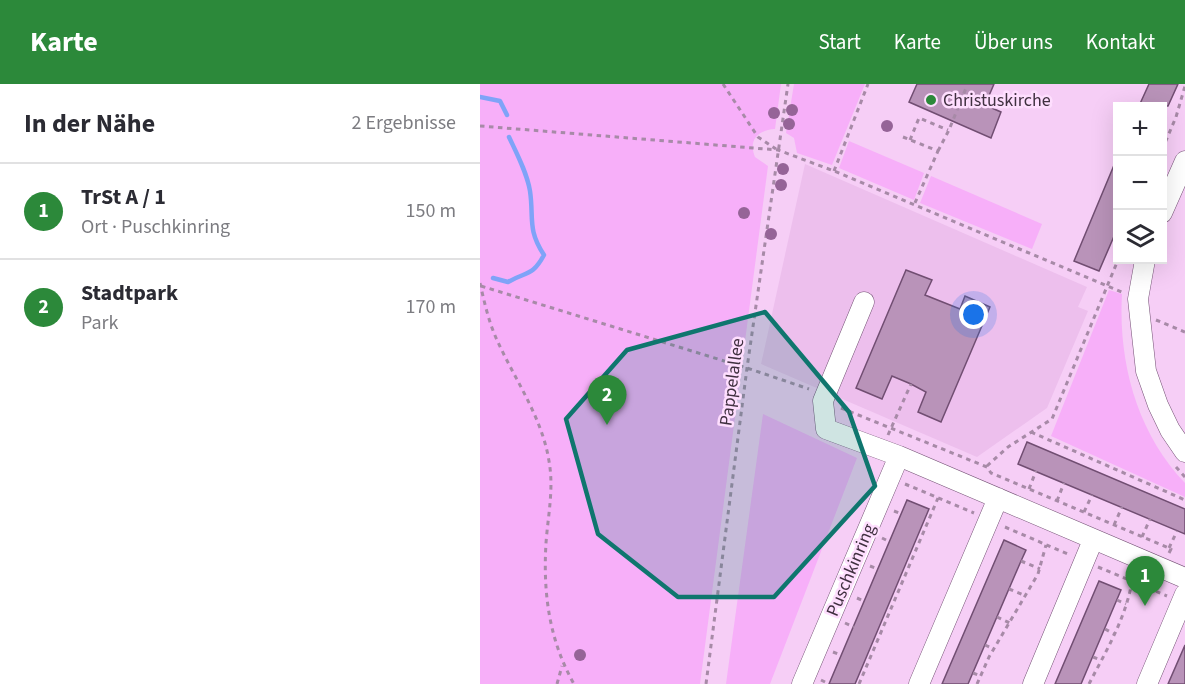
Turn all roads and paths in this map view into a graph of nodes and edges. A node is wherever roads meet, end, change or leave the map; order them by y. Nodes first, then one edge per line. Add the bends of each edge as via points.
1 (723, 84) edge
2 (788, 84) edge
3 (868, 84) edge
4 (1185, 87) edge
5 (966, 88) dead end
6 (480, 126) edge
7 (949, 130) junction
8 (903, 137) dead end
9 (1167, 138) edge
10 (910, 140) junction
11 (778, 150) junction
12 (938, 151) junction
13 (1185, 161) edge
14 (834, 171) junction
15 (914, 205) junction
16 (1163, 210) edge
17 (1116, 264) edge
18 (1145, 264) edge
19 (480, 285) edge
20 (1107, 287) junction
21 (1138, 299) junction
22 (864, 302) dead end
23 (1152, 318) dead end
24 (1185, 332) edge
25 (747, 368) junction
26 (911, 384) dead end
27 (824, 398) junction
28 (891, 429) junction
29 (1031, 432) junction
30 (1185, 452) edge
31 (890, 453) junction
32 (987, 467) junction
33 (1036, 471) dead end
34 (890, 478) junction
35 (1064, 483) dead end
36 (1029, 489) junction
37 (1092, 495) dead end
38 (938, 498) junction
39 (998, 498) junction
40 (1185, 500) edge
41 (1056, 501) junction
42 (1122, 507) dead end
43 (892, 510) dead end
44 (1084, 513) junction
45 (902, 514) dead end
46 (1150, 519) dead end
47 (988, 520) junction
48 (1114, 525) junction
49 (1177, 531) dead end
50 (880, 537) dead end
51 (1142, 537) junction
52 (1093, 540) junction
53 (890, 542) dead end
54 (1046, 544) junction
55 (1169, 549) junction
56 (1166, 560) dead end
57 (1021, 561) dead end
58 (1084, 561) junction
59 (868, 565) dead end
60 (878, 569) dead end
61 (1040, 569) junction
62 (1185, 578) edge
63 (1132, 581) junction
64 (1009, 589) dead end
65 (1026, 596) junction
66 (855, 597) dead end
67 (1183, 598) edge
68 (1117, 600) dead end
69 (864, 601) dead end
70 (1126, 604) junction
71 (997, 617) dead end
72 (844, 622) dead end
73 (1010, 623) junction
74 (854, 627) dead end
75 (1105, 629) dead end
76 (1114, 634) junction
77 (985, 645) dead end
78 (994, 649) junction
79 (831, 651) dead end
80 (841, 655) dead end
81 (1093, 657) dead end
82 (1101, 660) junction
83 (563, 664) junction
84 (973, 673) dead end
85 (981, 676) junction
86 (811, 682) edge
87 (557, 684) edge
88 (574, 684) edge
89 (706, 684) edge
90 (829, 684) edge
91 (859, 684) edge
92 (919, 684) edge
93 (977, 684) edge
94 (1033, 684) edge
95 (1089, 684) edge
96 (1147, 684) edge

1 - 11 path via 758,137
2 - 11 path, Pappelallee
3 - 14 path
4 - 9 path
5 - 7 path
6 - 11 path
7 - 10 path via 919,118
7 - 12 path
8 - 10 path
10 - 12 path
11 - 14 path
11 - 25 path, Pappelallee
12 - 15 path
13 - 16 street
14 - 15 path
15 - 20 path
17 - 20 path
18 - 21 street
19 - 25 path
19 - 83 path via 495,338 541,430 549,460 552,489 545,590
20 - 21 path
20 - 29 path via 1052,419
21 - 30 street via 1146,370 1161,414
22 - 27 street
23 - 24 path
25 - 27 path
25 - 89 path, Pappelallee
26 - 28 path
27 - 28 path
27 - 31 street via 826,429
28 - 31 path
28 - 32 path
29 - 32 path
29 - 40 path
31 - 34 street, Puschkinring
31 - 39 street
32 - 36 path via 991,473
33 - 36 path
34 - 38 path
34 - 86 street, Puschkinring
35 - 41 path
36 - 41 path
37 - 44 path
38 - 47 path
38 - 91 path
39 - 47 street
39 - 52 street
41 - 44 path
42 - 48 path
43 - 45 path
44 - 48 path
46 - 51 path
47 - 54 path
47 - 92 street
48 - 51 path
49 - 55 path
50 - 53 path
51 - 55 path
52 - 58 street
52 - 62 street
54 - 58 path
54 - 61 path
55 - 56 path
57 - 61 path
58 - 63 path
58 - 94 street
59 - 60 path
61 - 65 path
63 - 67 path
63 - 70 path
64 - 65 path
65 - 73 path
66 - 69 path
67 - 96 street
68 - 70 path
70 - 76 path
71 - 73 path
72 - 74 path
73 - 78 path
75 - 76 path
76 - 82 path
77 - 78 path
78 - 85 path
79 - 80 path
81 - 82 path
82 - 95 path
83 - 87 path
83 - 88 path
84 - 85 path
85 - 93 path
86 - 90 path

